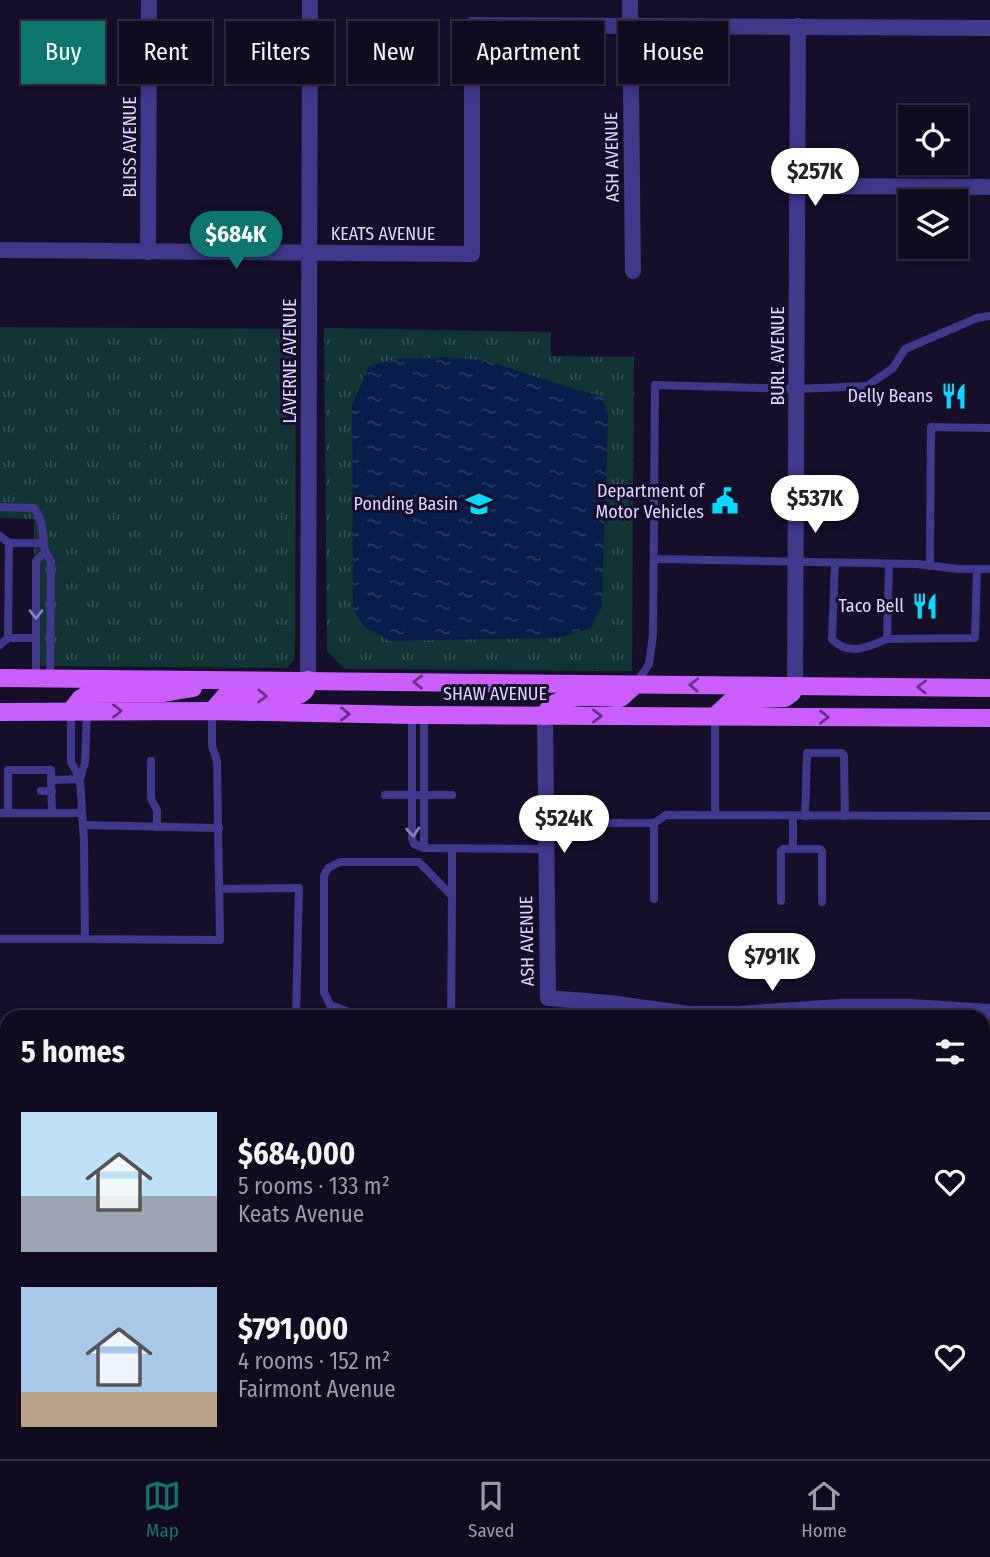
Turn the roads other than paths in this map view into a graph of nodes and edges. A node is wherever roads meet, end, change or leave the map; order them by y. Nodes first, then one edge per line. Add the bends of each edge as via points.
1 (149, 0) edge
2 (310, 0) edge
3 (630, 0) edge
4 (630, 21) edge
5 (728, 25) edge
6 (798, 26) junction
7 (618, 28) edge
8 (990, 28) edge
9 (631, 84) edge
10 (797, 186) junction
11 (990, 187) edge
12 (0, 250) edge
13 (148, 253) junction
14 (310, 253) junction
15 (633, 271) dead end
16 (990, 316) edge
17 (797, 389) junction
18 (990, 428) edge
19 (0, 507) edge
20 (0, 536) edge
21 (9, 543) junction
22 (44, 548) junction
23 (655, 559) junction
24 (796, 562) junction
25 (835, 563) junction
26 (889, 564) junction
27 (930, 566) junction
28 (976, 569) junction
29 (990, 569) edge
30 (8, 638) junction
31 (36, 638) junction
32 (887, 639) junction
33 (0, 645) edge
34 (0, 678) edge
35 (43, 679) junction
36 (234, 680) junction
37 (308, 680) junction
38 (635, 685) junction
39 (794, 686) junction
40 (990, 688) edge
41 (79, 710) junction
42 (212, 711) junction
43 (0, 712) edge
44 (418, 715) junction
45 (545, 716) junction
46 (715, 716) junction
47 (990, 718) edge
48 (151, 761) dead end
49 (51, 779) junction
50 (80, 779) junction
51 (41, 791) dead end
52 (52, 791) junction
53 (385, 795) dead end
54 (412, 795) junction
55 (424, 795) junction
56 (452, 795) dead end
57 (4, 813) edge
58 (52, 813) junction
59 (82, 813) junction
60 (715, 815) junction
61 (793, 816) junction
62 (805, 816) junction
63 (845, 816) junction
64 (990, 816) edge
65 (546, 823) junction
66 (654, 823) junction
67 (83, 825) junction
68 (157, 827) junction
69 (219, 828) junction
70 (424, 848) junction
71 (452, 849) junction
72 (546, 849) junction
73 (793, 849) junction
74 (219, 889) junction
75 (452, 896) junction
76 (654, 899) dead end
77 (781, 901) dead end
78 (822, 902) dead end
79 (0, 939) edge
80 (85, 939) junction
81 (296, 1010) edge
82 (344, 1010) edge
83 (451, 1010) edge
84 (660, 1010) edge
85 (796, 1010) edge
86 (906, 1010) edge

1 - 13 street, BLISS AVENUE
2 - 14 street, LAVERNE AVENUE
3 - 4 street, ASH AVENUE
5 - 6 street
6 - 8 street
6 - 10 street, BURL AVENUE
7 - 14 street, KEATS AVENUE via 472,25 472,254
9 - 15 street, ASH AVENUE
10 - 11 street
10 - 17 street, BURL AVENUE
12 - 13 street, KEATS AVENUE
13 - 14 street, KEATS AVENUE
14 - 37 street, LAVERNE AVENUE
16 - 17 lane via 905,349 893,368 867,386
17 - 23 lane via 655,385
17 - 24 street, BURL AVENUE
18 - 27 lane via 931,427
19 - 22 lane via 34,508 43,519
20 - 21 lane
21 - 22 lane
21 - 30 lane
22 -> 31 lane via 36,561
22 - 35 lane via 51,561
23 - 24 lane
23 - 38 lane via 649,664
24 - 25 lane
24 - 39 street, BURL AVENUE
25 - 26 lane
25 - 32 lane via 832,639 848,649 866,649
26 - 27 lane
26 - 32 lane
27 - 28 lane
28 - 29 lane
28 - 32 lane via 975,638
30 - 31 lane
30 - 33 lane
31 - 35 lane
34 - 35 main road, SHAW AVENUE
35 - 36 main road, SHAW AVENUE
36 - 37 main road, SHAW AVENUE
36 - 41 main road via 164,693 88,694 80,699
38 -> 37 main road, SHAW AVENUE
42 -> 37 main road via 226,695 303,694
39 -> 38 main road, SHAW AVENUE
38 - 45 main road via 621,698 556,701
40 -> 39 main road, SHAW AVENUE
39 - 46 main road via 785,698 732,700
41 -> 42 main road, SHAW AVENUE
41 - 43 main road, SHAW AVENUE
41 - 50 lane via 85,763
41 - 50 lane via 71,762
42 -> 44 main road, SHAW AVENUE
42 - 69 lane
44 - 45 main road, SHAW AVENUE
44 - 54 lane
44 - 55 lane
45 -> 46 main road, SHAW AVENUE
45 - 65 street, ASH AVENUE
46 -> 47 main road, SHAW AVENUE
46 - 60 lane
48 - 68 lane
49 - 50 lane
49 - 52 lane
49 - 57 lane via 51,770 9,769 12,791
50 - 59 lane
51 - 52 lane
52 - 58 lane
53 - 54 lane
54 - 55 lane
54 -> 70 lane via 412,838
55 - 56 lane
55 - 70 lane
57 - 58 lane
58 - 59 lane
59 - 67 lane
60 - 61 lane
60 - 66 lane via 666,815
61 - 62 lane
61 - 73 lane
62 - 63 lane
62 - 63 lane via 807,753 844,756
63 - 64 lane
65 - 66 lane
65 - 72 street, ASH AVENUE
66 - 76 lane
67 - 68 lane
67 - 80 lane
68 - 69 lane
69 - 74 lane
70 - 71 lane
71 - 72 lane
71 - 75 lane
72 - 84 street, ASH AVENUE via 548,999
73 - 77 lane via 781,851
73 - 78 lane via 822,851
74 - 80 lane via 220,940
74 - 81 lane via 299,888
75 - 82 lane via 419,862 340,862 328,868 324,876 324,992 330,1005
75 - 83 lane
79 - 80 lane
85 - 86 street, ASH AVENUE

